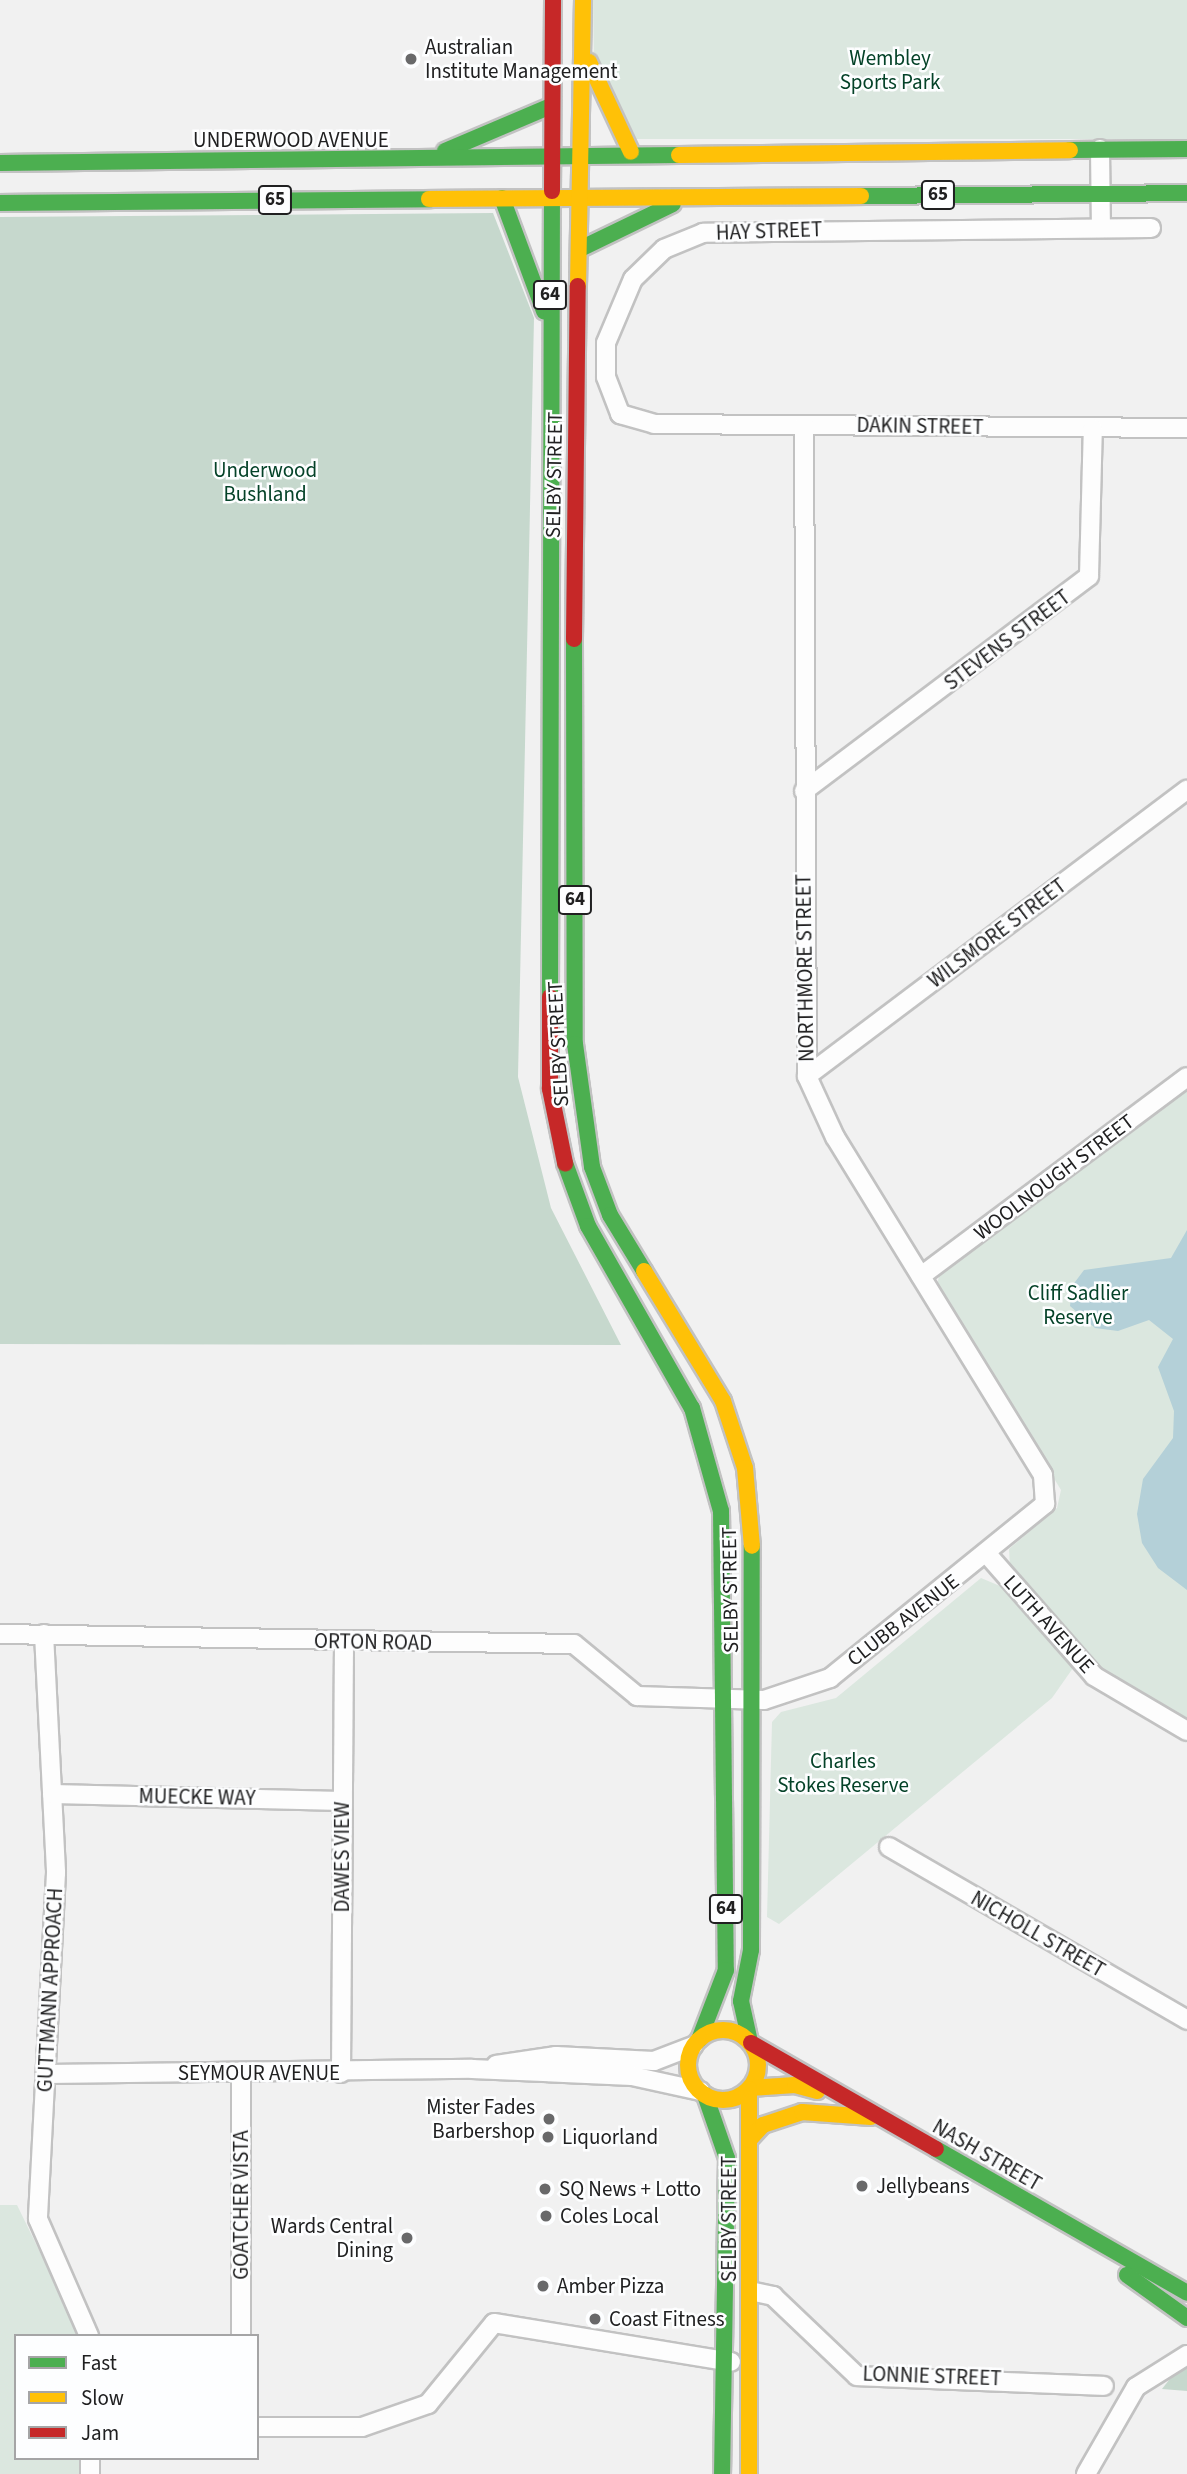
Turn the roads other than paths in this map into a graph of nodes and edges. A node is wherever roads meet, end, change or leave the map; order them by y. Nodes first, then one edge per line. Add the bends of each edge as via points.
1 (553, 0) edge
2 (583, 0) edge
3 (583, 43) junction
4 (551, 106) junction
5 (1100, 149) junction
6 (1187, 149) edge
7 (631, 152) junction
8 (582, 156) junction
9 (550, 157) junction
10 (419, 160) junction
11 (0, 163) edge
12 (1187, 193) edge
13 (1100, 194) junction
14 (502, 198) junction
15 (550, 198) junction
16 (581, 198) junction
17 (689, 198) junction
18 (0, 203) edge
19 (1151, 228) dead end
20 (1101, 229) junction
21 (580, 249) junction
22 (550, 323) junction
23 (653, 424) joint
24 (804, 425) junction
25 (1093, 428) junction
26 (1187, 428) edge
27 (575, 493) junction
28 (548, 494) junction
29 (1187, 790) edge
30 (804, 791) junction
31 (574, 793) junction
32 (547, 794) junction
33 (807, 1076) junction
34 (1187, 1077) edge
35 (920, 1276) junction
36 (745, 1468) junction
37 (715, 1477) junction
38 (1047, 1486) joint
39 (987, 1554) junction
40 (0, 1634) edge
41 (44, 1634) junction
42 (344, 1642) junction
43 (726, 1700) junction
44 (753, 1701) junction
45 (1187, 1731) edge
46 (52, 1794) junction
47 (343, 1801) junction
48 (890, 1847) dead end
49 (1187, 2020) edge
50 (696, 2043) junction
51 (751, 2043) junction
52 (472, 2069) junction
53 (341, 2073) junction
54 (47, 2074) junction
55 (241, 2074) junction
56 (750, 2088) junction
57 (703, 2093) junction
58 (879, 2118) junction
59 (749, 2140) junction
60 (1073, 2230) junction
61 (1184, 2286) edge
62 (750, 2291) junction
63 (1181, 2311) edge
64 (88, 2334) edge
65 (241, 2334) edge
66 (1187, 2355) edge
67 (1153, 2357) dead end
68 (750, 2361) junction
69 (723, 2362) junction
70 (1104, 2386) dead end
71 (1136, 2387) junction
72 (259, 2427) edge
73 (722, 2474) edge
74 (749, 2474) edge
75 (1086, 2474) edge

1 - 4 main road, SELBY STREET / 64
2 - 3 main road, SELBY STREET / 64
3 - 7 main road via 611,119
3 - 8 main road, SELBY STREET / 64
4 - 9 main road, SELBY STREET / 64
4 - 10 main road
5 - 6 main road, 65
5 - 7 main road, 65
5 - 13 street
7 - 8 main road, 65
8 - 9 main road, UNDERWOOD AVENUE / 65
8 - 16 main road, SELBY STREET / 64
9 - 10 main road, UNDERWOOD AVENUE / 65
9 - 15 main road, SELBY STREET / 64
10 - 11 main road, UNDERWOOD AVENUE / 65
12 - 13 main road, HAY STREET / 65
13 - 17 main road, HAY STREET / 65
13 - 20 street
14 - 15 main road, 65
14 - 18 main road, 65
14 - 22 main road
15 - 16 main road, 65
15 - 22 main road, SELBY STREET / 64
16 - 17 main road, HAY STREET / 65
16 - 21 main road, SELBY STREET / 64
17 - 21 main road
19 - 20 street, HAY STREET
20 - 23 street, HAY STREET via 726,229 683,240 633,279 606,343 611,400 634,422
21 - 27 main road, SELBY STREET / 64
22 - 28 main road, SELBY STREET / 64
23 - 24 street, DAKIN STREET
24 - 25 street, DAKIN STREET
24 - 30 street, NORTHMORE STREET
25 - 26 street, DAKIN STREET
25 - 30 street, STEVENS STREET via 1089,576
27 - 28 main road
27 - 31 main road, SELBY STREET / 64
28 - 32 main road, SELBY STREET / 64
29 - 33 street, WILSMORE STREET
30 - 33 street, NORTHMORE STREET
31 - 32 main road
31 - 36 main road, SELBY STREET / 64 via 576,1044 592,1167 634,1263 723,1401
32 - 37 main road, SELBY STREET / 64 via 550,1089 562,1155 588,1226 692,1408
33 - 35 street, NORTHMORE STREET via 835,1137
34 - 35 street, WOOLNOUGH STREET
35 - 38 street, NORTHMORE STREET
36 - 37 main road
36 - 44 main road, SELBY STREET / 64
37 - 43 main road, SELBY STREET / 64 via 726,1566
38 - 39 street, CLUBB AVENUE via 1038,1513
39 - 44 street, CLUBB AVENUE via 830,1678
39 - 45 street, LUTH AVENUE via 1094,1676
40 - 41 street, ORTON ROAD
41 - 42 street, ORTON ROAD
41 - 46 street, GUTTMANN APPROACH
42 - 43 street, ORTON ROAD via 574,1644 637,1696
42 - 47 street, DAWES VIEW
43 - 44 street, CLUBB AVENUE
43 - 50 main road, SELBY STREET / 64 via 726,1970 714,2014
44 - 51 main road, SELBY STREET / 64 via 751,1950 741,2001
46 - 47 street, MUECKE WAY
46 - 54 street, GUTTMANN APPROACH via 56,1873
47 - 53 street, DAWES VIEW
48 - 49 street, NICHOLL STREET
50 - 51 main road via 726,2030
50 - 52 street, SEYMOUR AVENUE via 654,2061 556,2056
50 - 57 main road, 64 via 688,2070
51 - 56 main road, 64 via 759,2067
51 - 58 main road, NASH STREET
52 - 53 street, SEYMOUR AVENUE
52 - 57 street, SEYMOUR AVENUE via 640,2077
53 - 55 street, SEYMOUR AVENUE
54 - 55 street, SEYMOUR AVENUE
54 - 64 street, GUTTMANN APPROACH via 39,2224
55 - 65 street, GOATCHER VISTA
56 - 57 main road via 727,2100
56 - 58 main road, NASH STREET via 802,2086
56 - 59 main road, SELBY STREET
57 - 69 main road, SELBY STREET via 727,2154
58 - 59 main road via 802,2112 763,2125
58 - 60 main road, NASH STREET
59 - 62 main road, SELBY STREET
60 - 61 main road, NASH STREET
60 - 63 main road, NASH STREET via 1093,2253
61 - 63 main road
62 - 68 main road, SELBY STREET
62 - 70 street, LONNIE STREET via 773,2296 857,2376
66 - 71 street
67 - 71 street
68 - 69 street
68 - 74 main road, SELBY STREET
69 - 72 street via 494,2323 438,2394 416,2409 362,2427
69 - 73 main road, SELBY STREET
71 - 75 street

